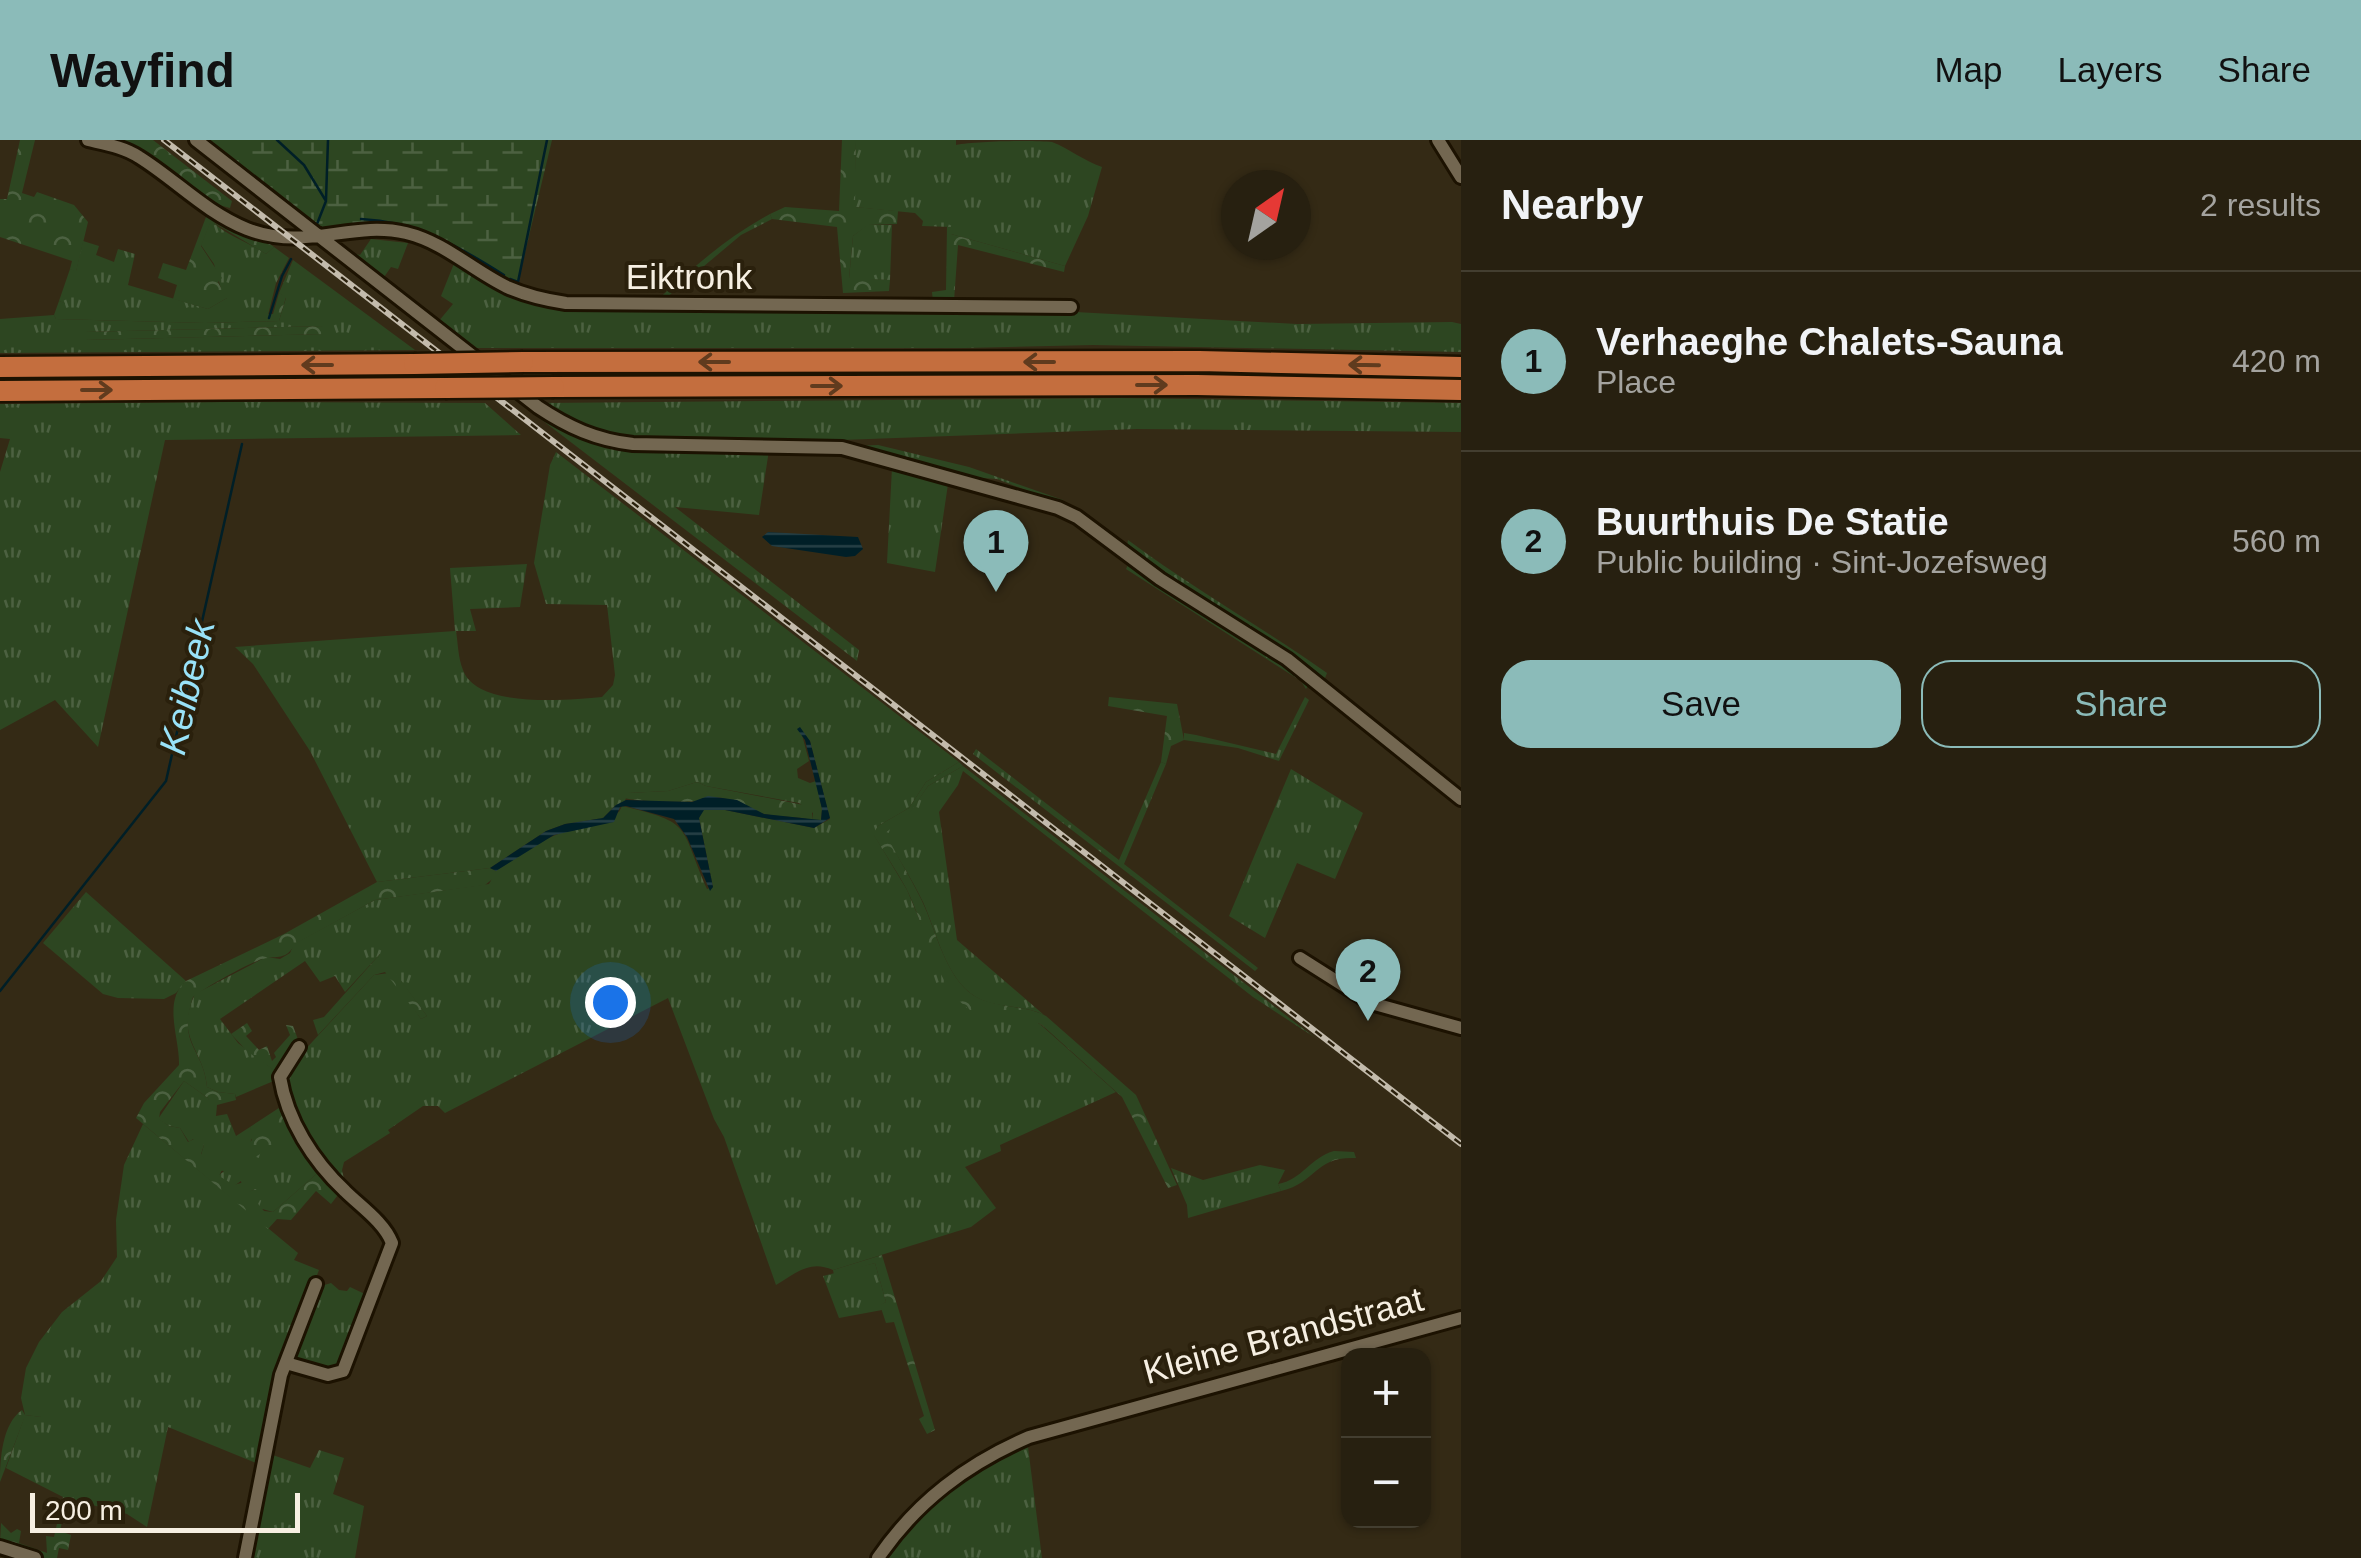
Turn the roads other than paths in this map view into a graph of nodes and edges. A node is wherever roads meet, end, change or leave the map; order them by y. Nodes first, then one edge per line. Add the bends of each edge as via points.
1 (88, 140) edge
2 (196, 140) edge
3 (1438, 140) edge
4 (1461, 177) edge
5 (324, 238) junction
6 (1071, 306) dead end
7 (0, 367) edge
8 (1461, 367) edge
9 (1461, 390) edge
10 (0, 391) edge
11 (1461, 799) edge
12 (1300, 958) dead end
13 (1461, 1028) edge
14 (299, 1047) dead end
15 (316, 1284) dead end
16 (1461, 1318) edge
17 (286, 1363) junction
18 (0, 1547) edge
19 (34, 1558) edge
20 (244, 1558) edge
21 (878, 1558) edge

1 - 5 street, Eiktronk via 140,158 240,226 269,236
2 - 5 street
3 - 4 street
5 - 6 street, Eiktronk via 366,230 407,234 506,286 566,303
5 - 11 street via 568,426 633,444 842,448 1077,517 1160,580 1323,685
8 -> 7 highway, bridge
10 -> 9 highway, bridge via 1197,385
12 - 13 street via 1371,1003
14 - 17 street via 280,1077 298,1128 312,1155 392,1243 343,1371 328,1375
15 - 17 street
16 - 21 street, Kleine Brandstraat via 1029,1437 979,1461 924,1502
17 - 20 street
18 - 19 street

